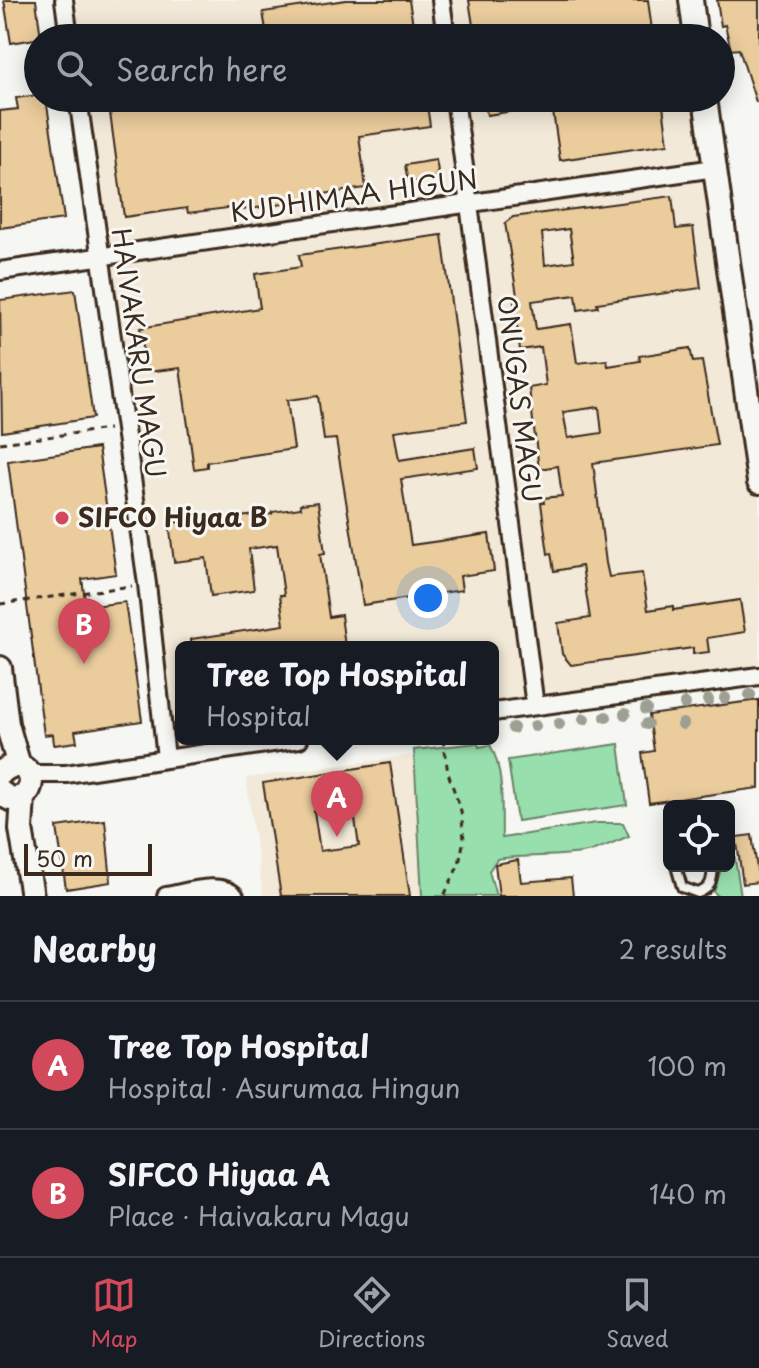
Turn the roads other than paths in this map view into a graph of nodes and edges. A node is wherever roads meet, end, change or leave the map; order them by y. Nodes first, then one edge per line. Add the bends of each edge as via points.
1 (64, 0) edge
2 (441, 0) edge
3 (691, 0) edge
4 (67, 24) edge
5 (444, 24) edge
6 (694, 24) edge
7 (80, 112) edge
8 (457, 112) edge
9 (707, 112) edge
10 (715, 168) junction
11 (470, 204) junction
12 (101, 257) junction
13 (0, 271) edge
14 (759, 482) edge
15 (0, 668) edge
16 (759, 676) edge
17 (535, 706) junction
18 (499, 711) edge
19 (257, 745) edge
20 (166, 758) junction
21 (15, 782) edge
22 (678, 872) edge
23 (713, 872) edge
24 (233, 894) edge
25 (698, 894) edge
26 (32, 896) edge
27 (166, 896) edge

1 - 4 street
2 - 5 street
3 - 6 street
7 - 12 street, HAIVAKARU MAGU
8 - 11 street, ONUGAS MAGU
9 - 10 street
10 - 11 street, KUDHIMAA HIGUN
10 - 14 street
11 - 12 street, KUDHIMAA HIGUN
11 - 17 street, ONUGAS MAGU
12 - 13 street, KUDHIMAA HIGUN
12 - 20 street, HAIVAKARU MAGU
15 - 21 street
16 - 17 street
17 - 18 street
19 - 20 street
20 - 21 street
21 - 26 street
22 - 25 lane via 682,887
23 - 25 lane via 709,887
24 - 27 street via 219,888

